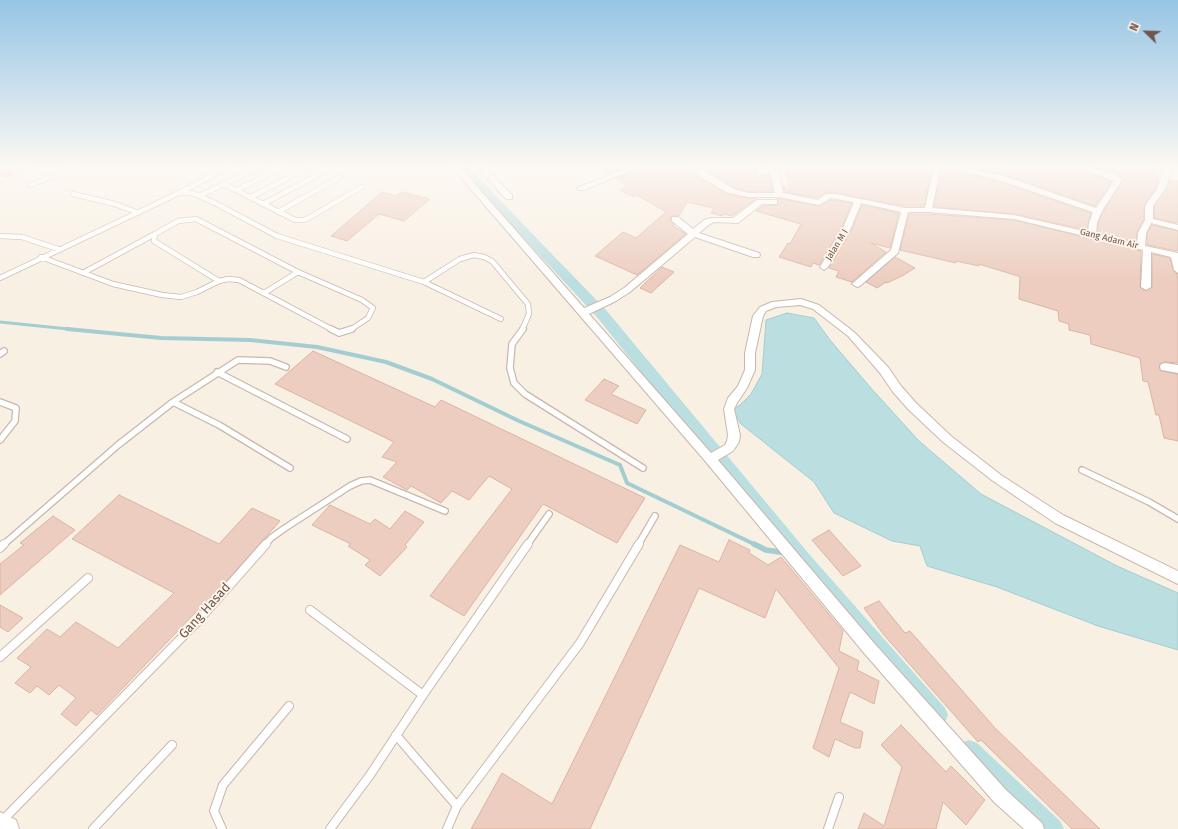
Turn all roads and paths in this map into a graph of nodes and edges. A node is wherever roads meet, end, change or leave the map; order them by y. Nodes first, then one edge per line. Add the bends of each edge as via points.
1 (117, 205) edge
2 (152, 205) edge
3 (216, 205) edge
4 (264, 205) edge
5 (291, 205) edge
6 (331, 205) edge
7 (490, 205) edge
8 (756, 205) edge
9 (857, 205) edge
10 (874, 205) edge
11 (929, 205) edge
12 (1082, 205) edge
13 (1101, 205) edge
14 (1150, 205) edge
15 (905, 210) junction
16 (928, 210) junction
17 (1098, 210) junction
18 (136, 212) junction
19 (278, 212) junction
20 (675, 219) dead end
21 (1149, 220) junction
22 (1178, 228) edge
23 (155, 234) junction
24 (694, 234) junction
25 (1092, 235) junction
26 (0, 236) edge
27 (1144, 248) junction
28 (58, 249) junction
29 (756, 255) dead end
30 (1176, 255) edge
31 (41, 257) junction
32 (824, 267) dead end
33 (1178, 270) edge
34 (298, 272) junction
35 (83, 273) junction
36 (0, 278) edge
37 (219, 281) junction
38 (424, 282) junction
39 (857, 284) dead end
40 (1146, 287) dead end
41 (264, 293) junction
42 (586, 311) junction
43 (501, 319) dead end
44 (286, 367) dead end
45 (1165, 367) dead end
46 (1178, 369) edge
47 (217, 372) junction
48 (0, 402) edge
49 (172, 402) junction
50 (347, 439) dead end
51 (0, 440) edge
52 (711, 458) junction
53 (290, 468) dead end
54 (643, 468) dead end
55 (1082, 470) dead end
56 (445, 511) dead end
57 (549, 514) dead end
58 (655, 516) dead end
59 (1178, 519) edge
60 (0, 548) edge
61 (88, 578) dead end
62 (1178, 578) edge
63 (310, 610) dead end
64 (0, 657) edge
65 (423, 695) junction
66 (289, 706) dead end
67 (396, 735) junction
68 (172, 744) dead end
69 (839, 796) dead end
70 (457, 806) junction
71 (0, 823) edge
72 (7, 829) edge
73 (93, 829) edge
74 (222, 829) edge
75 (330, 829) edge
76 (447, 829) edge
77 (828, 829) edge
78 (1036, 829) edge

1 - 18 lane
2 - 18 lane
3 - 38 lane via 278,236
4 - 19 lane
5 - 19 lane
6 - 19 lane via 304,220 295,220
7 - 42 street
8 - 24 street via 735,221 707,222
9 - 32 street, Jalan M I via 848,228
10 - 15 street, Gang Adam Air
11 - 16 street
12 - 17 street
13 - 17 street
14 - 21 street
15 - 16 street, Gang Adam Air
15 - 39 street via 895,251
16 - 25 street, Gang Adam Air via 1014,217
17 - 25 street
18 - 28 lane
20 - 24 street
21 - 22 street
21 - 27 street via 1142,232
23 - 34 lane via 178,221 196,219
23 - 35 lane
23 - 37 lane via 154,241
24 - 29 street
24 - 42 street via 627,290
25 - 27 street, Gang Adam Air
26 - 28 lane via 22,237
27 - 30 street, Gang Adam Air
27 - 40 street
28 - 31 lane
30 - 33 street
31 - 35 lane
31 - 36 lane
34 - 41 lane
34 - 41 lane via 362,300 373,308 368,318 350,330 339,333
35 - 37 lane via 122,287 180,297
37 - 41 lane via 239,280
38 - 43 lane
38 - 54 lane via 460,259 474,256 484,257 492,262 528,304 526,326 512,344 510,368 514,383 525,394
42 - 52 street
44 - 47 lane via 270,361 238,360
45 - 46 street
47 - 49 lane
47 - 50 lane
48 - 51 lane via 16,408 15,421
49 - 53 lane via 219,425
49 - 60 lane via 118,445
52 - 62 street via 729,448 733,442 729,409 750,370 750,353 758,316 763,309 775,304 801,302 816,307 851,334 912,406 947,439 997,478 1059,519
52 - 78 street via 869,648 995,790
55 - 59 lane
56 - 71 lane, Gang Hasad via 370,480 350,486 285,528 263,548 198,621
57 - 65 lane
58 - 70 lane via 580,643
61 - 64 lane
63 - 65 lane
65 - 67 lane
66 - 74 lane via 223,785 214,811
67 - 70 lane
67 - 75 lane
68 - 73 lane
69 - 77 lane
70 - 76 lane
71 - 72 main road

